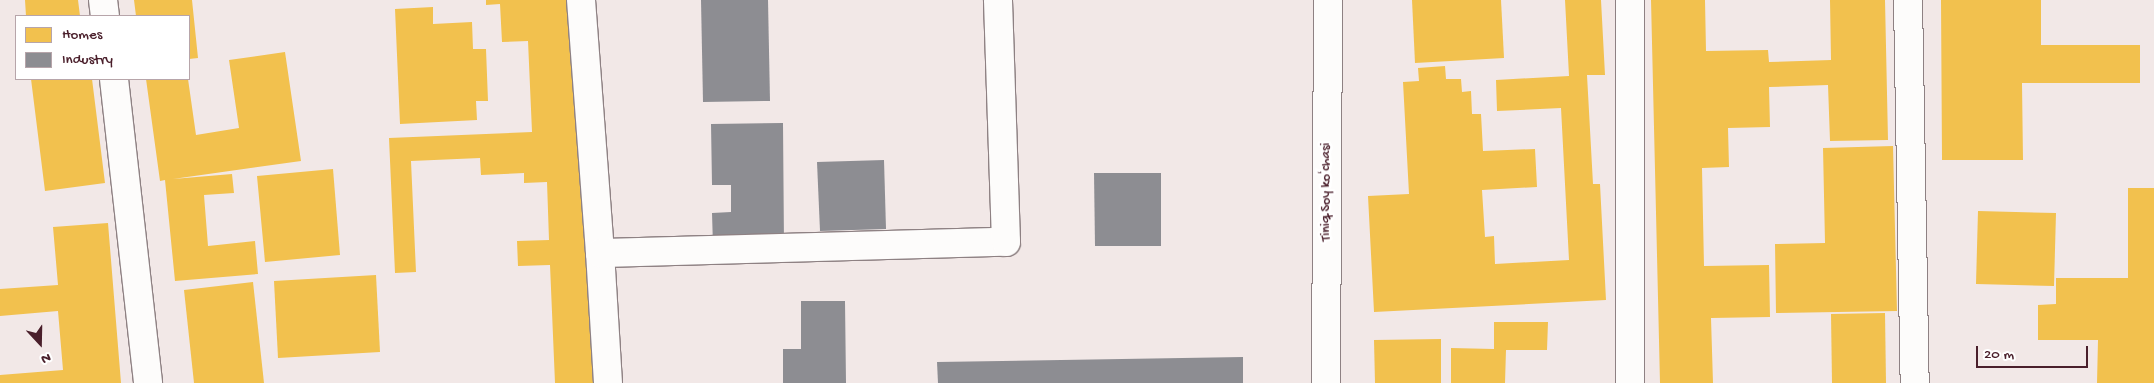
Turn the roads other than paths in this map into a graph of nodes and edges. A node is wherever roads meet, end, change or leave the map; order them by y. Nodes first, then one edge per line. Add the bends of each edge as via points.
1 (103, 0) edge
2 (581, 0) edge
3 (998, 0) edge
4 (1328, 0) edge
5 (1630, 0) edge
6 (1908, 0) edge
7 (105, 15) edge
8 (114, 80) edge
9 (600, 253) junction
10 (148, 383) edge
11 (608, 383) edge
12 (1326, 383) edge
13 (1630, 383) edge
14 (1915, 383) edge

1 - 7 street
2 - 9 street
3 - 9 street via 1006,242
4 - 12 street, Tiniq Soy koʻchasi
5 - 13 street
6 - 14 street
8 - 10 street
9 - 11 street

